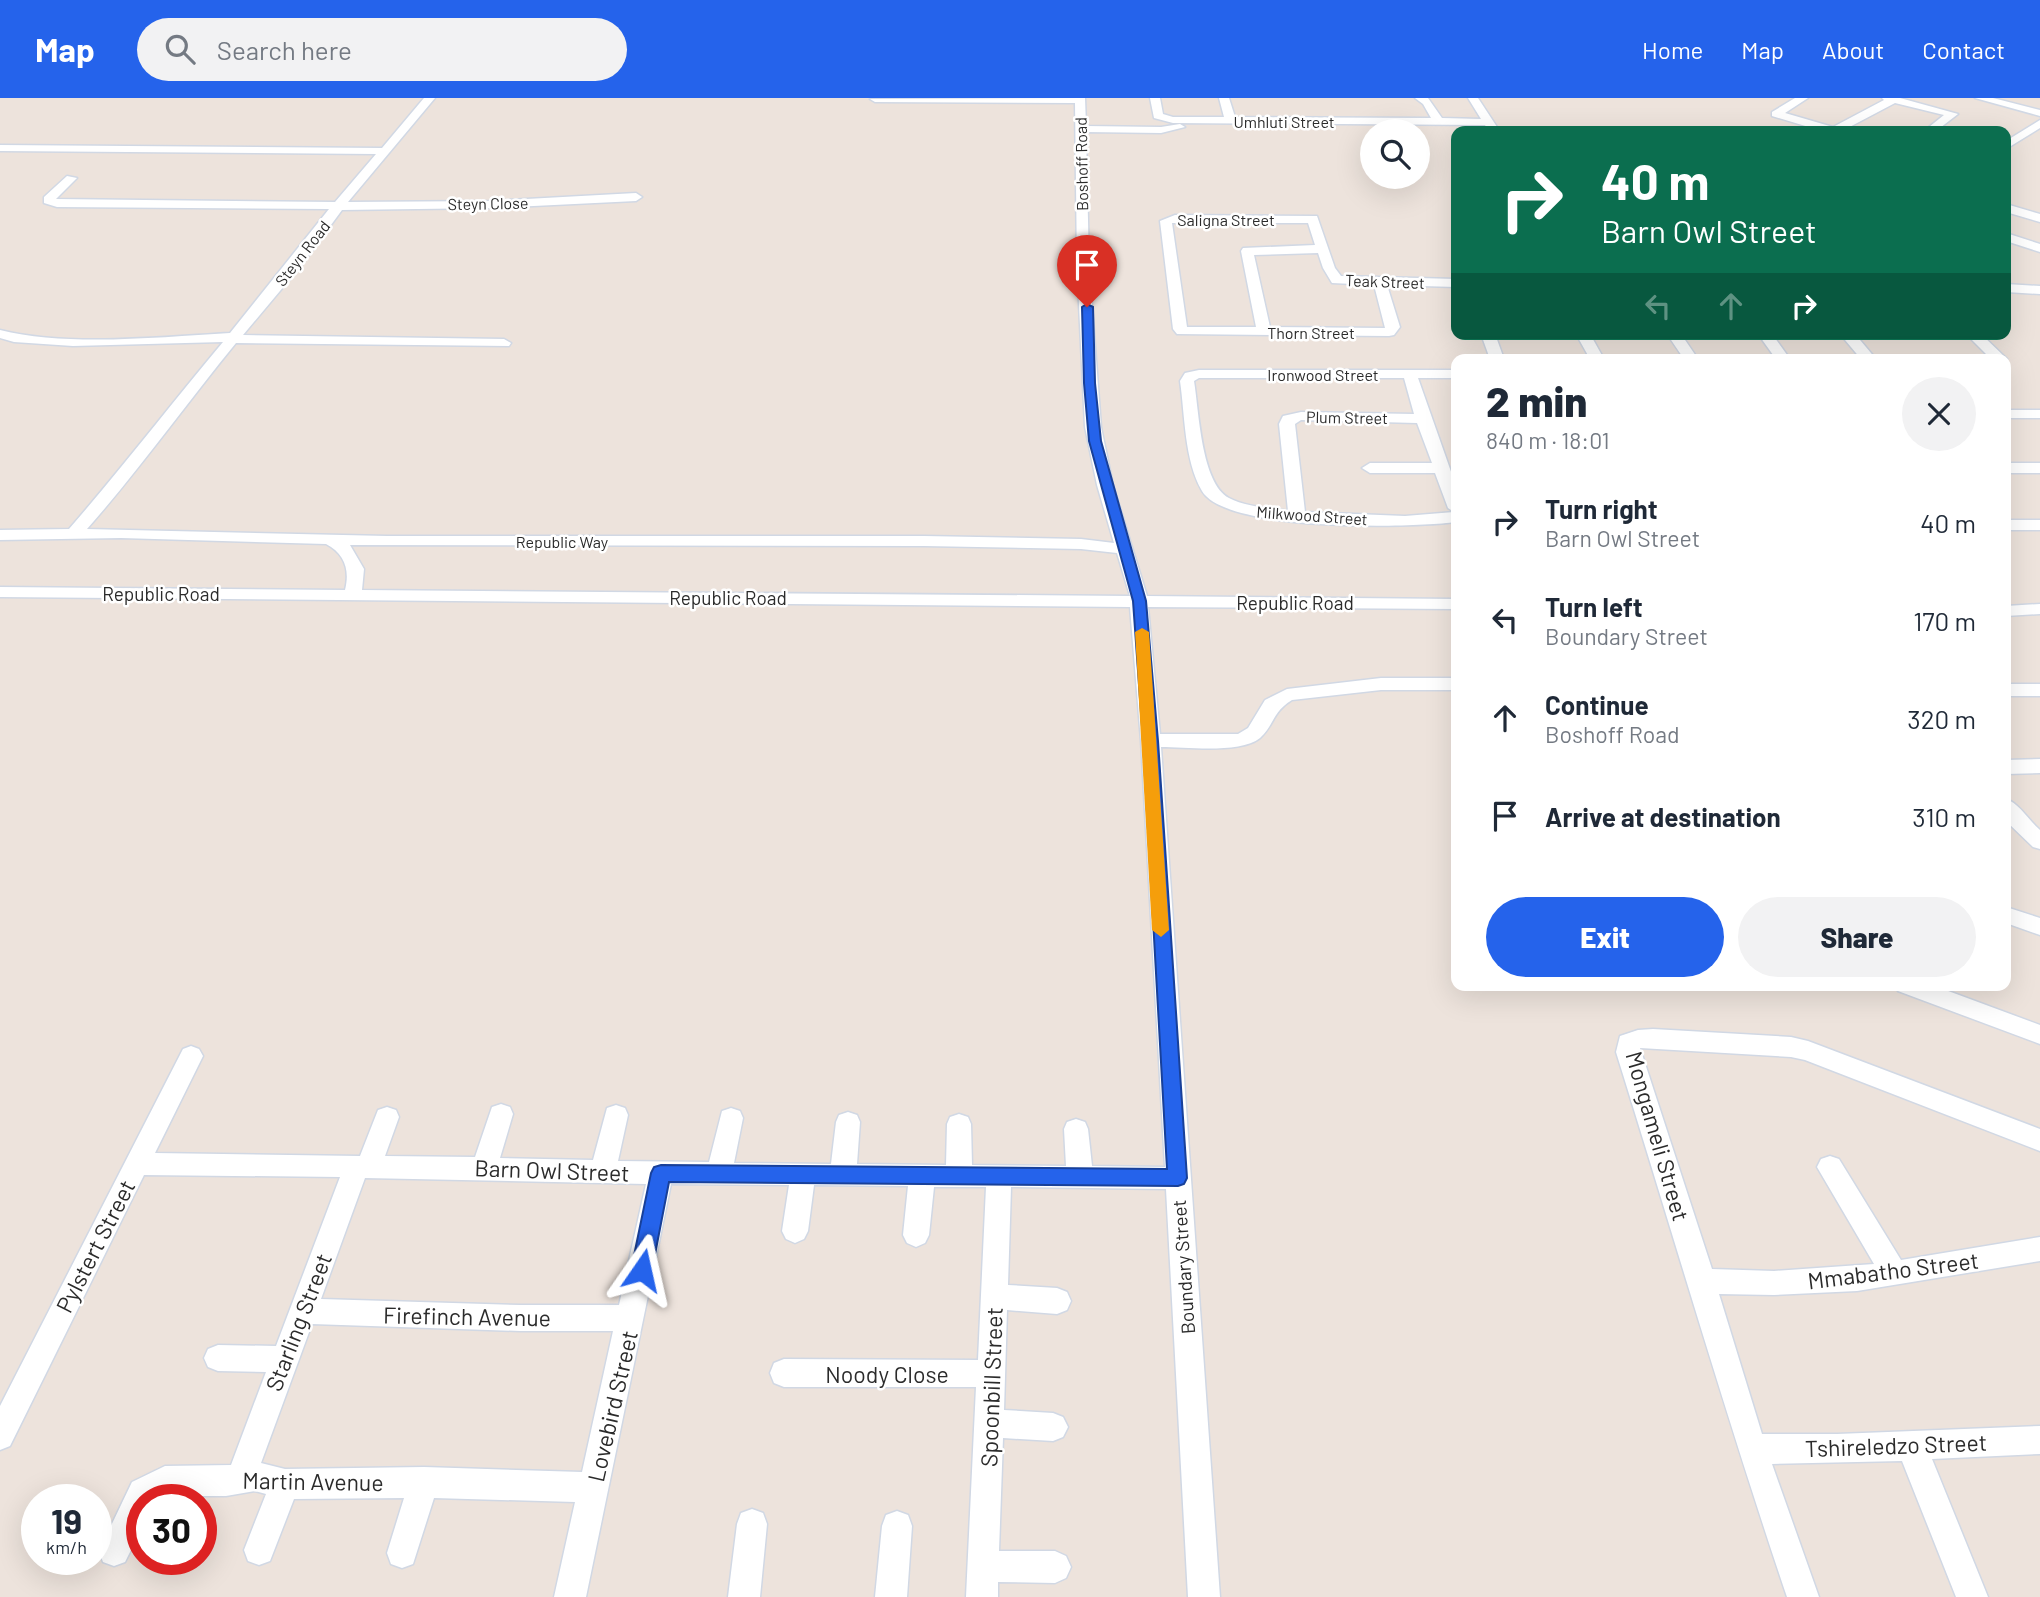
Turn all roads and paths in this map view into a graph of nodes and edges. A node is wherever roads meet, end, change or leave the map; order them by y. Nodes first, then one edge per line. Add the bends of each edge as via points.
1 (430, 98) edge
2 (1155, 98) edge
3 (1224, 98) edge
4 (1420, 98) edge
5 (1473, 98) edge
6 (1803, 98) edge
7 (1981, 98) edge
8 (875, 99) edge
9 (1080, 99) edge
10 (1890, 99) edge
11 (2040, 113) edge
12 (1196, 121) junction
13 (1231, 121) junction
14 (1439, 122) junction
15 (2040, 123) edge
16 (1481, 126) edge
17 (1491, 126) edge
18 (1815, 126) edge
19 (1843, 126) edge
20 (1936, 126) edge
21 (1081, 129) junction
22 (2025, 134) junction
23 (2040, 138) edge
24 (2011, 143) edge
25 (0, 148) edge
26 (383, 151) junction
27 (71, 178) dead end
28 (636, 197) dead end
29 (339, 205) junction
30 (2011, 209) edge
31 (2021, 212) junction
32 (2040, 218) edge
33 (1313, 219) joint
34 (2011, 219) edge
35 (2011, 239) edge
36 (2040, 248) edge
37 (1324, 249) junction
38 (1380, 283) junction
39 (1451, 283) edge
40 (2011, 289) edge
41 (2040, 290) edge
42 (1181, 330) joint
43 (1264, 332) junction
44 (0, 334) edge
45 (234, 338) junction
46 (1852, 340) edge
47 (1979, 340) edge
48 (504, 344) dead end
49 (1865, 354) edge
50 (1995, 354) edge
51 (1409, 374) junction
52 (1451, 374) edge
53 (1191, 376) joint
54 (2011, 414) edge
55 (2040, 414) edge
56 (1423, 419) junction
57 (1370, 468) dead end
58 (1441, 468) junction
59 (2011, 468) edge
60 (2040, 468) edge
61 (1451, 495) edge
62 (1297, 517) junction
63 (1451, 517) edge
64 (2011, 525) edge
65 (2040, 525) edge
66 (75, 532) junction
67 (0, 535) edge
68 (329, 539) junction
69 (1124, 549) junction
70 (0, 592) edge
71 (352, 594) junction
72 (1139, 601) junction
73 (1451, 604) edge
74 (2040, 609) edge
75 (2011, 611) edge
76 (1451, 684) edge
77 (2011, 690) edge
78 (2040, 690) edge
79 (1151, 741) junction
80 (2011, 766) edge
81 (2040, 766) edge
82 (2011, 813) edge
83 (2040, 842) edge
84 (2011, 917) edge
85 (2040, 927) edge
86 (1922, 991) edge
87 (2040, 1035) edge
88 (191, 1056) dead end
89 (501, 1114) dead end
90 (615, 1115) dead end
91 (387, 1117) dead end
92 (732, 1118) dead end
93 (848, 1122) dead end
94 (959, 1124) dead end
95 (1076, 1129) dead end
96 (2040, 1140) edge
97 (136, 1164) junction
98 (1830, 1167) dead end
99 (362, 1168) junction
100 (484, 1168) junction
101 (603, 1171) junction
102 (661, 1173) junction
103 (719, 1174) junction
104 (803, 1174) junction
105 (843, 1174) junction
106 (922, 1175) junction
107 (959, 1177) junction
108 (999, 1178) junction
109 (1080, 1178) junction
110 (1178, 1178) junction
111 (795, 1231) dead end
112 (916, 1235) dead end
113 (2040, 1249) edge
114 (1895, 1275) junction
115 (1702, 1281) junction
116 (993, 1297) junction
117 (1057, 1301) dead end
118 (303, 1311) junction
119 (632, 1318) junction
120 (218, 1358) dead end
121 (284, 1359) junction
122 (785, 1373) dead end
123 (990, 1374) junction
124 (990, 1423) junction
125 (1053, 1427) dead end
126 (0, 1436) edge
127 (2040, 1440) edge
128 (1911, 1445) junction
129 (1752, 1449) junction
130 (241, 1477) junction
131 (424, 1482) junction
132 (285, 1484) junction
133 (593, 1487) junction
134 (752, 1524) dead end
135 (897, 1527) dead end
136 (259, 1550) dead end
137 (114, 1551) dead end
138 (402, 1553) dead end
139 (984, 1566) junction
140 (1055, 1567) dead end
141 (570, 1597) edge
142 (744, 1597) edge
143 (891, 1597) edge
144 (982, 1597) edge
145 (1205, 1597) edge
146 (1803, 1597) edge
147 (1972, 1597) edge

1 - 26 street, Steyn Road
2 - 12 street, Umhluti Street via 1157,114 1164,119
3 - 13 street
4 - 14 street
5 - 17 street
6 - 18 street via 1778,116
7 - 11 street
8 - 9 street
9 - 21 street, Boshoff Road
10 - 19 street
10 - 20 street via 1953,114
12 - 13 street, Umhluti Street
12 - 21 street via 1161,130
13 - 14 street, Umhluti Street
14 - 16 street, Umhluti Street
15 - 22 street
21 - 69 street, Boshoff Road via 1093,427
22 - 23 street
22 - 24 street
25 - 26 street
26 - 29 street, Steyn Road
27 - 29 street, Steyn Close via 48,200
28 - 29 street, Steyn Close
29 - 45 street, Steyn Road
30 - 31 street
31 - 32 street
31 - 34 street
33 - 37 street, Teak Street
33 - 42 street, Saligna Street via 1167,220
35 - 36 street
37 - 38 street, Teak Street via 1335,279
37 - 43 street via 1247,251
38 - 39 street, Teak Street
38 - 43 street, Thorn Street via 1394,327 1390,331
40 - 41 street
42 - 43 street, Thorn Street
44 - 45 street via 17,340
45 - 48 street
45 - 66 street, Steyn Road
46 - 49 street
47 - 50 street
51 - 52 street, Ironwood Street
51 - 53 street, Ironwood Street
51 - 56 street
53 - 62 street, Milkwood Street via 1187,381 1202,467 1212,495 1247,511
54 - 55 street
56 - 58 street
56 - 62 street, Plum Street via 1287,419
57 - 58 street
58 - 61 street
59 - 60 street
62 - 63 street, Milkwood Street
64 - 65 street
66 - 67 street, Republic Way
66 - 68 street, Republic Way
68 - 69 street, Republic Way via 998,542
68 - 71 street via 351,555 356,581
69 - 72 street, Boshoff Road
70 - 71 street, Republic Road
71 - 72 street, Republic Road
72 - 73 street, Republic Road
72 - 79 street, Boundary Street
74 - 75 street
76 - 79 street via 1381,684 1287,695 1272,704 1258,727 1242,740
77 - 78 street
79 - 110 street, Boundary Street
80 - 81 street
82 - 83 street
84 - 85 street
86 - 87 street
88 - 97 street, Pylstert Street
89 - 100 street
90 - 101 street
91 - 99 street, Starling Street
92 - 103 street
93 - 105 street
94 - 107 street
95 - 109 street
96 - 115 street, Mongameli Street via 1808,1051 1632,1040 1628,1052
97 - 99 street, Barn Owl Street
97 - 126 street, Pylstert Street
98 - 114 street
99 - 100 street, Barn Owl Street
99 - 118 street, Starling Street
100 - 101 street, Barn Owl Street
101 - 102 street, Barn Owl Street
102 - 103 street, Barn Owl Street
102 - 119 street, Lovebird Street
103 - 104 street, Barn Owl Street
104 - 105 street, Barn Owl Street
104 - 111 street
105 - 106 street, Barn Owl Street
106 - 107 street, Barn Owl Street
106 - 112 street
107 - 108 street, Barn Owl Street
108 - 109 street, Barn Owl Street
108 - 116 street, Spoonbill Street
109 - 110 street, Barn Owl Street
110 - 145 street, Boundary Street
113 - 114 street, Mmabatho Street
114 - 115 street, Mmabatho Street via 1822,1282
115 - 129 street, Mongameli Street
116 - 117 street
116 - 123 street, Spoonbill Street
118 - 119 street, Firefinch Avenue
118 - 121 street, Starling Street
119 - 133 street, Lovebird Street
120 - 121 street
121 - 130 street, Starling Street
122 - 123 street, Noody Close
123 - 124 street, Spoonbill Street
124 - 125 street
124 - 139 street, Spoonbill Street
127 - 128 street, Tshireledzo Street
128 - 129 street, Tshireledzo Street
128 - 147 street
129 - 146 street, Mongameli Street
130 - 132 street, Martin Avenue
130 - 137 street, Martin Avenue via 165,1481 150,1488 139,1499
131 - 132 street, Martin Avenue
131 - 133 street, Martin Avenue
131 - 138 street
132 - 136 street
133 - 141 street, Lovebird Street
134 - 142 street
135 - 143 street
139 - 140 street
139 - 144 street, Spoonbill Street

